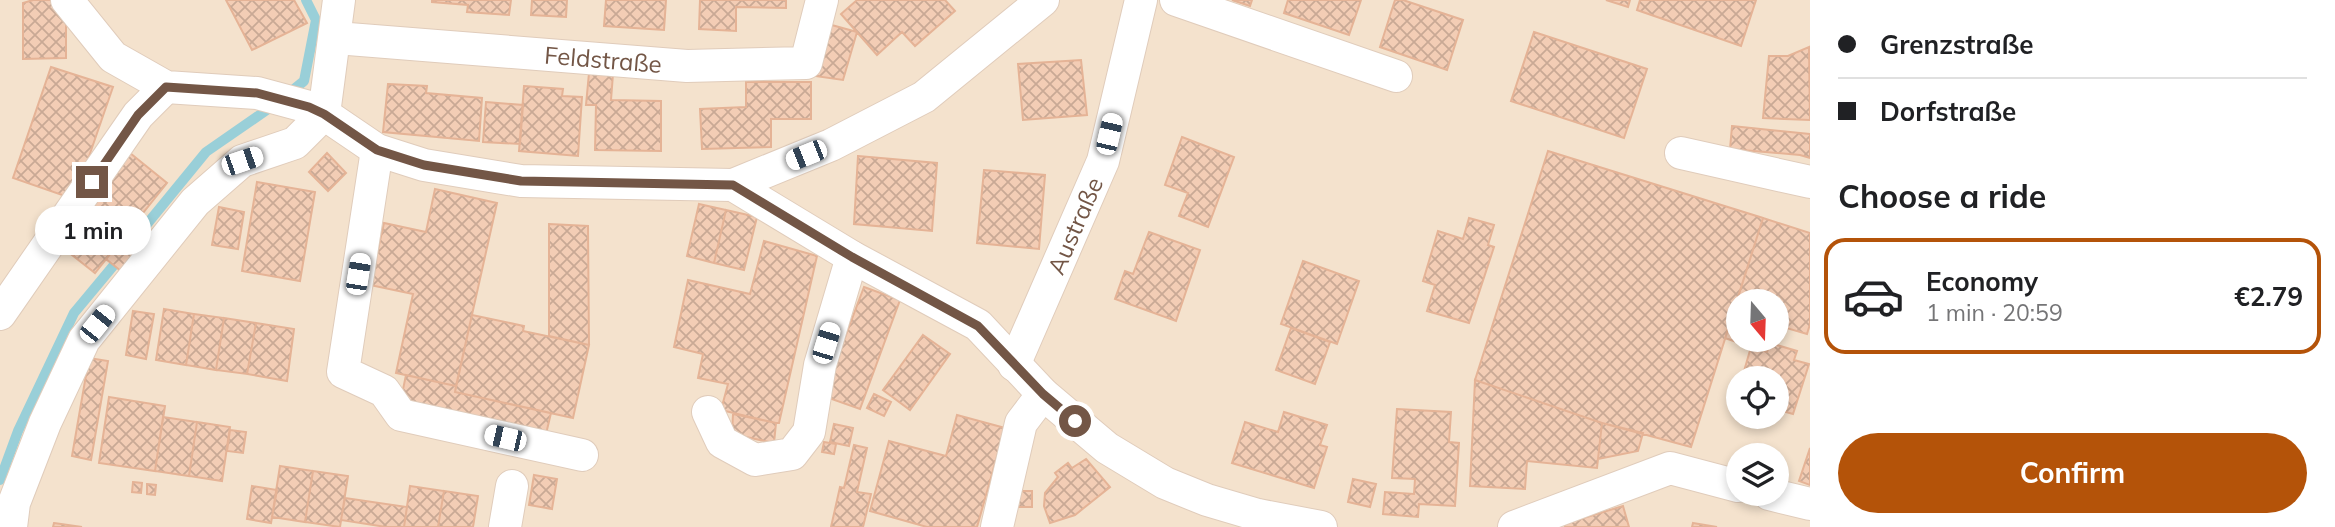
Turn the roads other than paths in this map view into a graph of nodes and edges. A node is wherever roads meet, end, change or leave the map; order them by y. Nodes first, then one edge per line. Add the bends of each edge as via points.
1 (67, 0) edge
2 (339, 0) edge
3 (822, 0) edge
4 (1043, 0) edge
5 (1141, 0) edge
6 (1176, 0) edge
7 (336, 38) junction
8 (1396, 76) dead end
9 (166, 87) junction
10 (317, 111) junction
11 (377, 150) junction
12 (1681, 153) dead end
13 (1810, 181) edge
14 (733, 185) junction
15 (852, 257) junction
16 (110, 308) junction
17 (0, 314) edge
18 (99, 360) dead end
19 (1014, 365) junction
20 (1043, 394) junction
21 (708, 412) dead end
22 (582, 455) dead end
23 (1726, 483) edge
24 (512, 486) dead end
25 (1789, 499) edge
26 (1810, 504) edge
27 (11, 527) edge
28 (505, 527) edge
29 (996, 527) edge
30 (1321, 527) edge
31 (1514, 527) edge

1 - 9 street via 113,57
2 - 7 street
3 - 7 street, Feldstraße via 806,63 687,65
4 - 14 street via 924,97 831,145
5 - 19 street, Austraße via 1103,161
6 - 8 street
7 - 10 street
9 - 10 street via 257,93
9 - 17 street via 138,115
10 - 11 street
10 - 16 street via 295,143 242,161 195,202
11 - 14 street via 424,165 521,181
11 - 22 street via 343,372 384,391 401,415
12 - 13 street
14 - 15 street
15 - 19 street via 978,326
15 - 21 street via 820,365 809,432 792,454 755,460 722,442
16 - 18 street
16 - 27 street via 84,340 46,423 14,503
19 - 20 street
20 - 29 street via 1021,423
20 - 30 street via 1107,448 1165,483 1258,515
23 - 31 street via 1670,468
24 - 28 street
25 - 26 street

